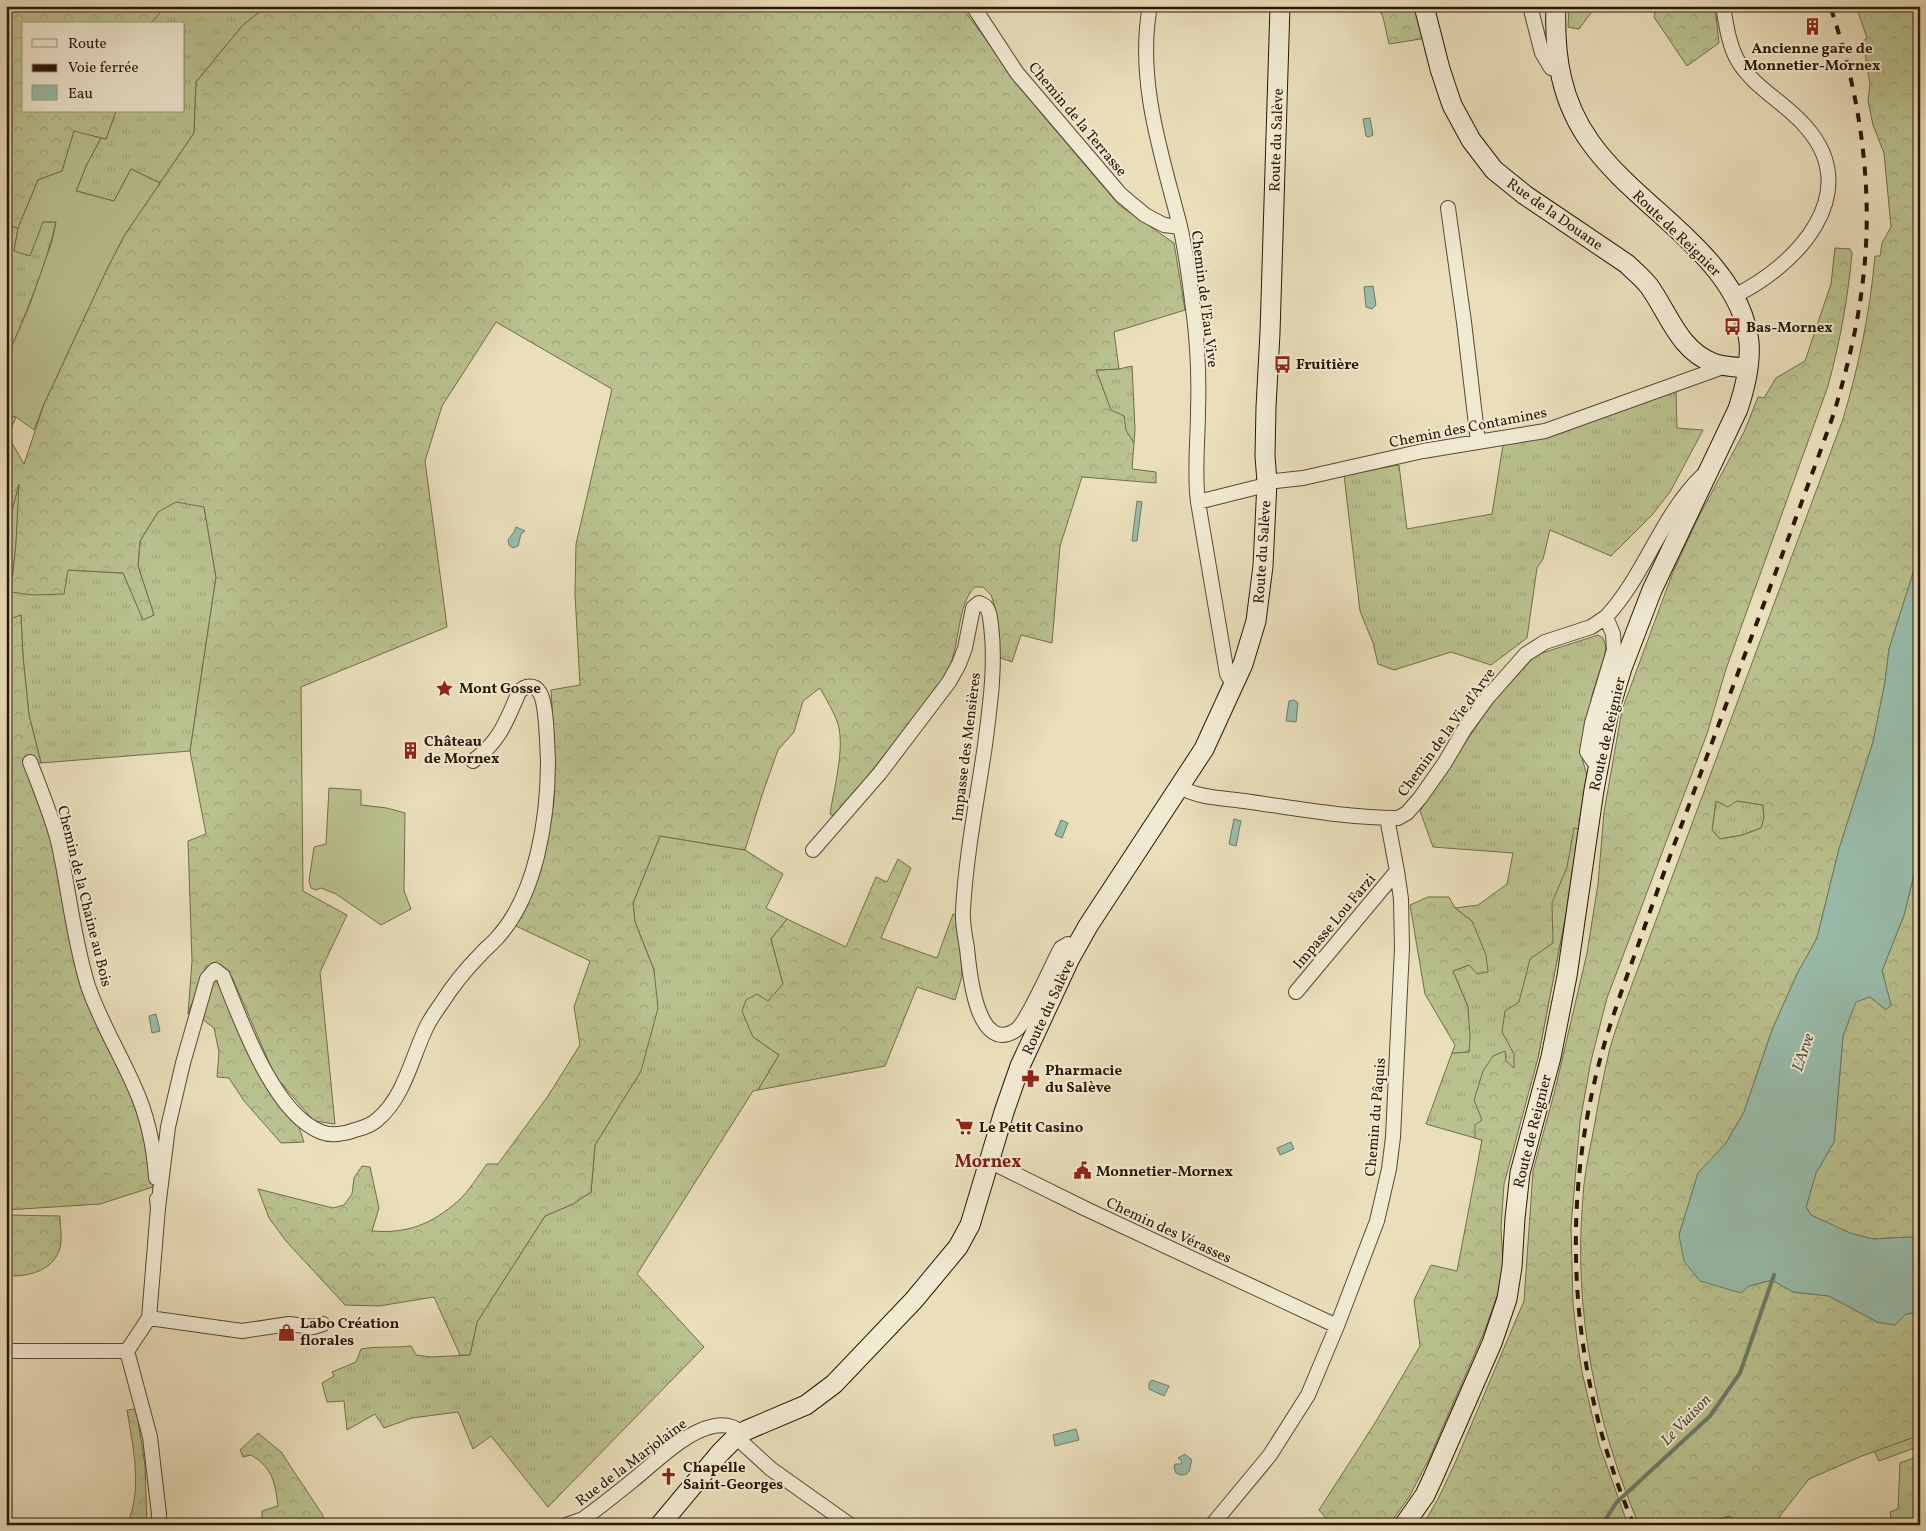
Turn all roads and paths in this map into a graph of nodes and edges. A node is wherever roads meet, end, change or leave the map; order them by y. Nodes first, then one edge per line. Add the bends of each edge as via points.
1 (973, 6) edge
2 (1150, 6) edge
3 (1280, 6) edge
4 (1424, 6) edge
5 (1556, 6) edge
6 (1724, 6) edge
7 (1531, 7) edge
8 (1558, 69) junction
9 (1448, 208) dead end
10 (1180, 227) junction
11 (1734, 296) junction
12 (1726, 366) junction
13 (1748, 368) junction
14 (1478, 442) junction
15 (1712, 467) junction
16 (1267, 483) junction
17 (1198, 502) junction
18 (1606, 617) junction
19 (1234, 686) junction
20 (30, 762) dead end
21 (473, 762) dead end
22 (1597, 766) junction
23 (1180, 787) junction
24 (1387, 818) junction
25 (813, 850) dead end
26 (1397, 871) junction
27 (1076, 947) junction
28 (1296, 992) dead end
29 (989, 1161) junction
30 (158, 1208) junction
31 (149, 1318) junction
32 (323, 1324) dead end
33 (1337, 1326) junction
34 (6, 1351) edge
35 (127, 1351) junction
36 (739, 1435) junction
37 (158, 1525) edge
38 (566, 1525) edge
39 (660, 1525) edge
40 (850, 1525) edge
41 (1212, 1525) edge
42 (1404, 1525) edge

1 - 10 street, Chemin de la Terrasse via 1017,73 1121,195 1145,216 1164,225
2 - 10 street, Chemin de l'Eau Vive via 1146,53 1151,99
3 - 16 main road, Route du Salève via 1270,334 1277,377 1277,439
4 - 12 main road, Rue de la Douane via 1452,105 1471,140 1494,170 1627,264 1648,284 1667,318 1689,347 1708,361
5 - 8 main road, Route de Reignier
6 - 11 street via 1733,52 1738,61 1752,79 1789,110 1814,137 1825,160 1828,179 1826,206 1804,243 1768,276
7 - 8 street via 1542,53 1551,68
8 - 11 main road, Route de Reignier via 1570,106 1590,143 1631,188 1710,261
9 - 14 street
10 - 17 street, Chemin de l'Eau Vive via 1198,365
11 - 13 main road, Route de Reignier via 1747,332
12 - 13 main road, Rue de la Douane
12 - 14 street, Chemin des Contamines via 1545,432
13 - 15 main road, Route de Reignier via 1738,409
14 - 16 street, Chemin des Contamines
15 - 18 street, Chemin de la Vie d'Arve via 1686,492 1624,595
15 - 22 main road, Route de Reignier via 1666,558 1636,630 1609,711
16 - 17 street, Chemin des Contamines
16 - 19 main road, Route du Salève via 1260,603
17 - 19 street, Chemin de l'Eau Vive via 1227,674
18 - 22 street via 1613,634 1614,650 1592,722 1587,752
18 - 24 street, Chemin de la Vie d'Arve via 1591,626 1545,642 1526,654 1488,697 1420,798 1407,813 1398,818
19 - 23 main road, Route du Salève via 1204,749
20 - 30 street, Chemin de la Chaine au Bois via 58,840 75,938 97,1013 135,1087 148,1127
21 - 30 street via 489,750 504,728 523,687 536,688 541,693 545,715 547,787 543,824 528,888 519,909 497,938 454,983 428,1025 392,1102 378,1119 350,1132 323,1133 307,1125 294,1114 269,1078 223,976 215,970 207,979 182,1063 168,1127
22 - 42 main road, Route de Reignier via 1567,976 1520,1173 1507,1299 1492,1343 1425,1495
23 - 24 street, Chemin de la Vie d'Arve via 1190,792 1306,810
23 - 27 main road, Route du Salève
24 - 26 street, Chemin du Pâquis
25 - 27 street, Impasse des Mensières via 880,773 949,682 965,648 973,608 979,603 989,613 992,680 963,913 975,1000 991,1030 1003,1034 1016,1030 1026,1018 1061,948 1068,944
26 - 28 street, Impasse Lou Farzi
26 - 33 street, Chemin du Pâquis via 1402,948 1389,1169 1377,1221
27 - 29 main road, Route du Salève via 1020,1066
29 - 33 street, Chemin des Vérasses
29 - 36 main road, Route du Salève via 967,1233 952,1257 919,1295 826,1392 806,1405
30 - 31 street, Chemin de la Chaine au Bois
31 - 32 street via 242,1331 289,1324 313,1327
31 - 35 street, Chemin de la Chaine au Bois
33 - 41 street, Chemin du Pâquis via 1308,1395 1291,1423 1255,1475
34 - 35 street
35 - 37 street via 150,1437
36 - 38 street, Rue de la Marjolaine via 726,1425 697,1432 583,1519
36 - 39 main road, Route du Salève
36 - 40 street via 771,1470

